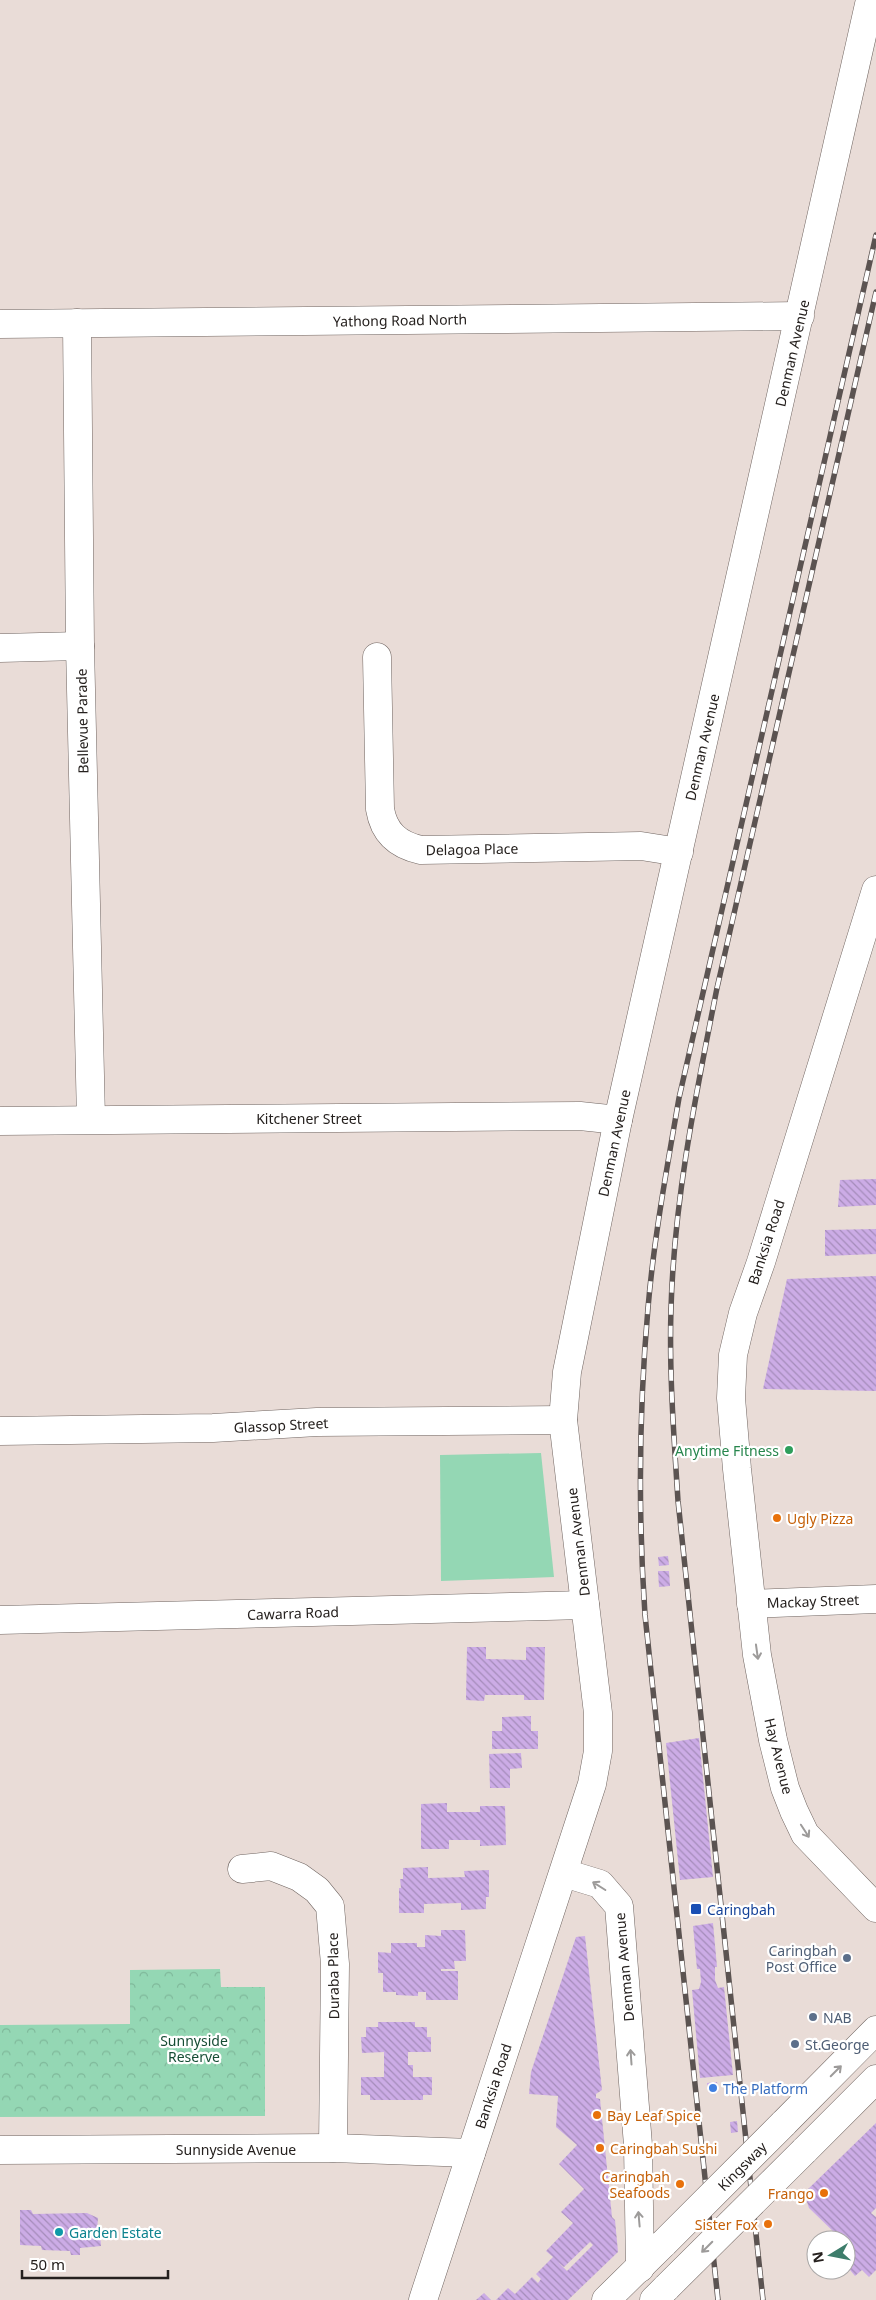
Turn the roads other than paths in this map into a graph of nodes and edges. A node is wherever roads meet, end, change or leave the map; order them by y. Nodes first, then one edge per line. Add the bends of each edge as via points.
1 (870, 0) edge
2 (800, 316) junction
3 (77, 323) junction
4 (0, 324) edge
5 (80, 646) junction
6 (0, 648) edge
7 (377, 657) dead end
8 (679, 852) junction
9 (876, 890) edge
10 (91, 1119) junction
11 (618, 1120) junction
12 (0, 1121) edge
13 (563, 1420) junction
14 (0, 1431) edge
15 (876, 1599) edge
16 (751, 1604) junction
17 (585, 1605) junction
18 (0, 1620) edge
19 (242, 1869) dead end
20 (564, 1873) junction
21 (876, 1908) edge
22 (876, 2030) edge
23 (876, 2079) edge
24 (333, 2148) junction
25 (0, 2150) edge
26 (471, 2153) junction
27 (640, 2268) junction
28 (661, 2293) edge
29 (423, 2300) edge
30 (606, 2300) edge

1 - 2 street, Denman Avenue
2 - 3 street, Yathong Road North
2 - 8 street, Denman Avenue
3 - 4 street, Yathong Road North
3 - 5 street, Bellevue Parade
5 - 6 street
5 - 10 street, Bellevue Parade
7 - 8 street, Delagoa Place via 380,809 386,829 400,843 421,850 641,846
8 - 11 street, Denman Avenue
9 - 16 street, Banksia Road via 761,1262 742,1313 733,1355 731,1398
10 - 11 street, Kitchener Street via 580,1116
10 - 12 street, Kitchener Street
11 - 13 street, Denman Avenue via 567,1372
13 - 14 street, Glassop Street via 317,1422 213,1428
13 - 17 street, Denman Avenue
15 - 16 street, Mackay Street
16 -> 21 street, Hay Avenue via 757,1656 784,1788 806,1834
17 - 18 street, Cawarra Road
17 - 20 street, Denman Avenue via 598,1712 598,1751 592,1784
19 - 24 street, Duraba Place via 271,1866 299,1877 317,1890 330,1906 335,1964
20 - 26 street, Banksia Road
27 -> 20 street, Denman Avenue via 638,2145 619,1906 600,1884
27 -> 22 street, Kingsway, bridge
23 -> 28 street, bridge
24 - 25 street, Sunnyside Avenue
24 - 26 street, Sunnyside Avenue
26 - 29 street, Banksia Road
27 - 30 street, Kingsway

